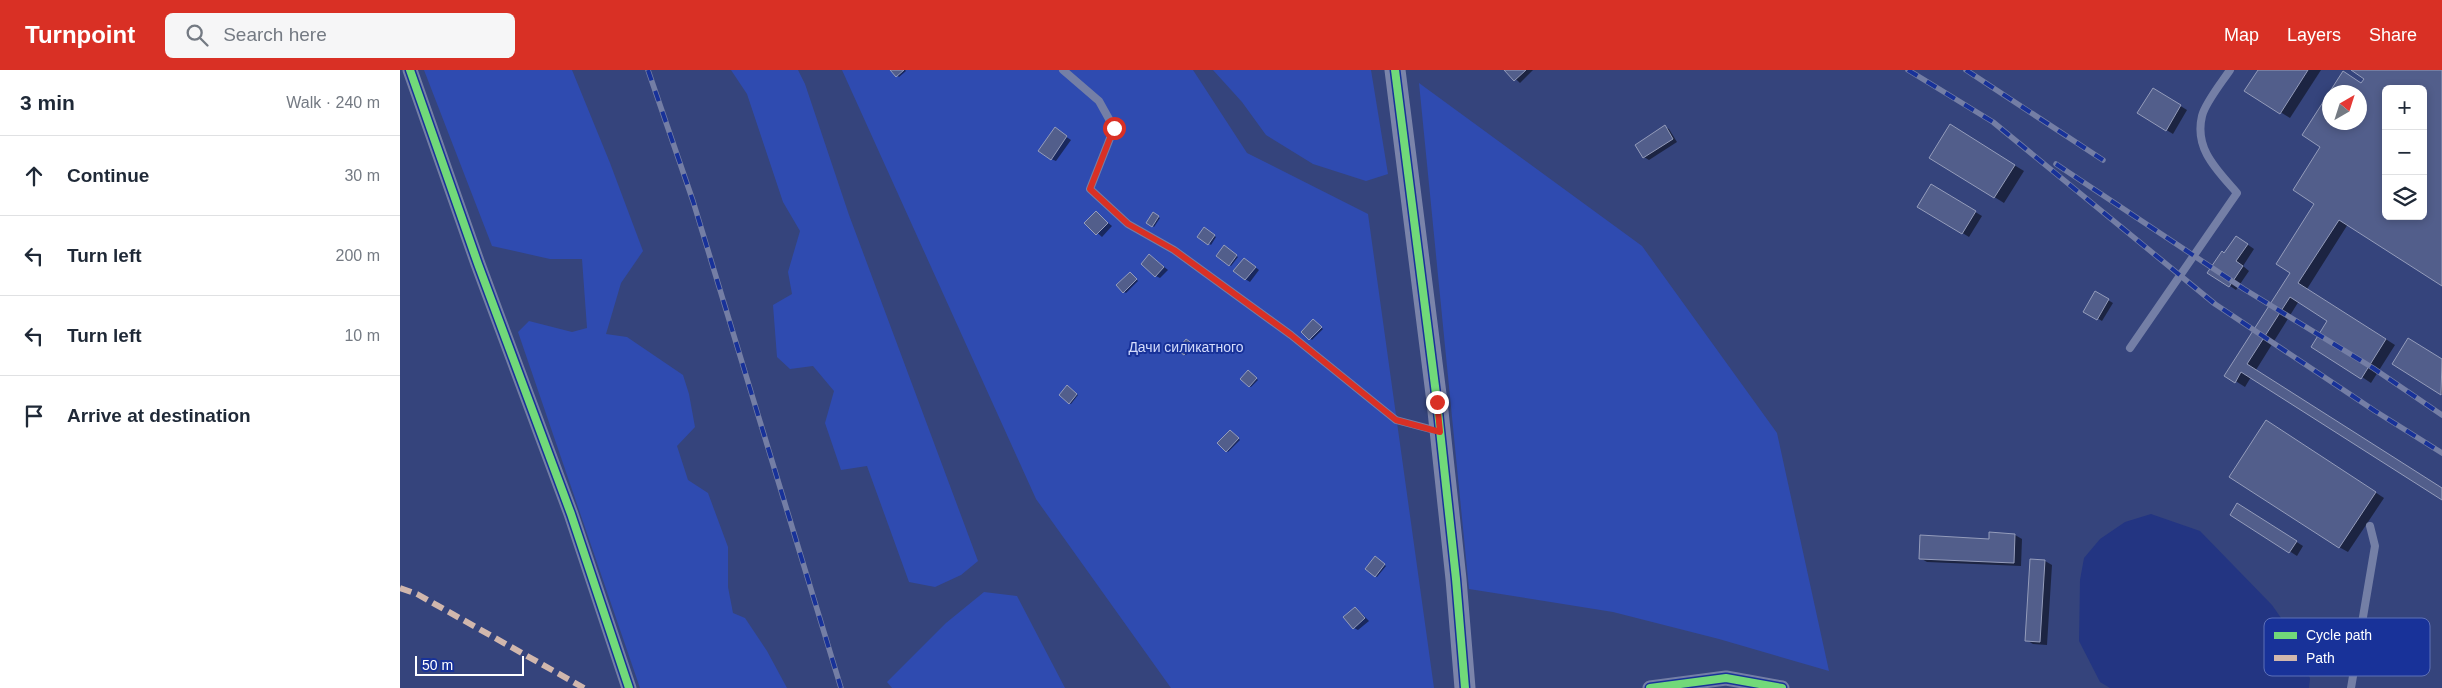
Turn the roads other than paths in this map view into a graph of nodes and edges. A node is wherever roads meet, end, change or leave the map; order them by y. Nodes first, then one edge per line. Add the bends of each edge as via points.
1 (410, 70) edge
2 (1063, 70) edge
3 (1395, 70) edge
4 (2230, 70) edge
5 (2130, 348) dead end
6 (1440, 432) junction
7 (2370, 526) dead end
8 (2362, 618) edge
9 (629, 688) edge
10 (1465, 688) edge
11 (1650, 688) edge
12 (1782, 688) edge

1 - 9 street via 571,514
2 - 6 lane via 1099,101 1114,128 1090,189 1128,224 1174,250 1291,335 1396,420
3 - 6 street
4 - 5 lane via 2202,115 2200,136 2208,160 2237,193
6 - 10 street
7 - 8 lane via 2374,546
11 - 12 street via 1726,678

